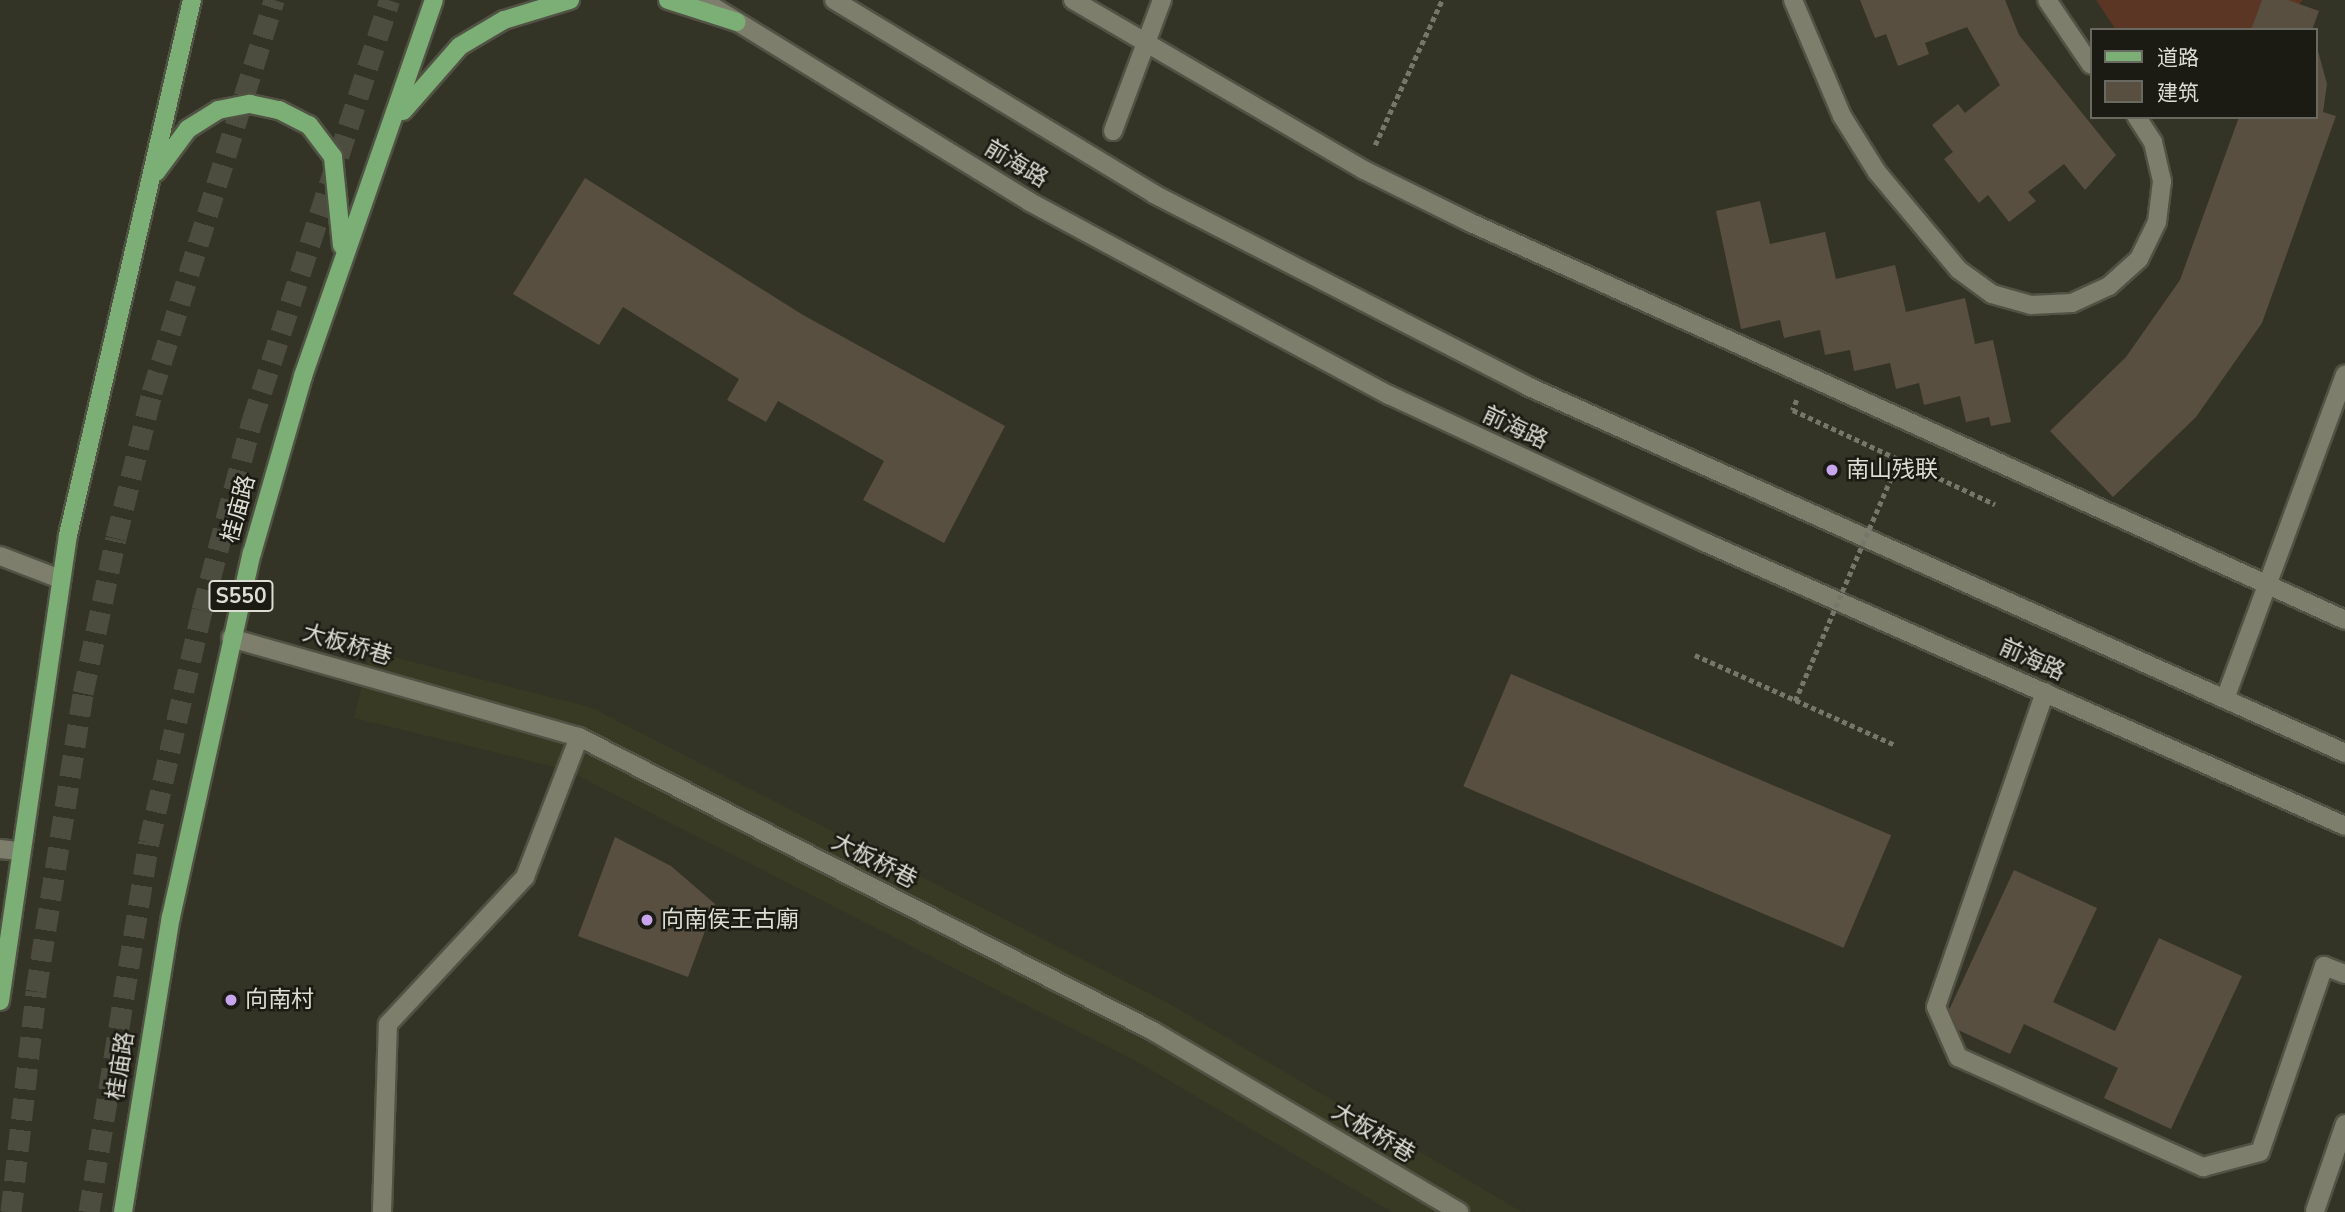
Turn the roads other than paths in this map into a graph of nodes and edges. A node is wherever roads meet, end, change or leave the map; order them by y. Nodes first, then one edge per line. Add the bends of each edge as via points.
1 (192, 0) edge
2 (434, 0) edge
3 (570, 0) edge
4 (668, 0) edge
5 (702, 0) edge
6 (834, 0) edge
7 (1073, 0) edge
8 (1162, 0) edge
9 (1793, 0) edge
10 (2047, 0) edge
11 (737, 22) junction
12 (1145, 47) junction
13 (2090, 64) edge
14 (2138, 119) edge
15 (1113, 131) dead end
16 (383, 144) junction
17 (144, 198) junction
18 (342, 264) junction
19 (2345, 374) edge
20 (0, 556) edge
21 (60, 579) junction
22 (2267, 586) junction
23 (2345, 620) edge
24 (231, 638) junction
25 (2045, 692) junction
26 (2225, 699) junction
27 (579, 737) junction
28 (2345, 753) edge
29 (2345, 826) edge
30 (0, 849) edge
31 (20, 851) junction
32 (2345, 974) edge
33 (0, 1001) edge
34 (2345, 1124) edge
35 (2315, 1211) edge
36 (123, 1212) edge
37 (382, 1212) edge
38 (1459, 1212) edge

1 - 17 main road
2 - 16 main road, 桂庙路 / S550
3 - 16 main road via 504,20 460,46 416,89
4 - 11 main road
5 - 11 main road, 前海路
6 - 26 main road, 前海路 via 1154,194 1363,304 1701,466
7 - 12 main road
8 - 12 main road
9 - 14 main road via 1842,116 1877,172 1959,270 1992,293 2031,305 2072,303 2109,286 2139,259 2157,222 2162,181 2153,142
10 - 13 main road
11 - 25 main road, 前海路 via 1030,202 1244,321 1533,463
12 - 15 main road
12 - 22 main road via 1364,170
16 - 18 main road, 桂庙路 / S550
17 - 18 main road via 163,157 218,110 250,104 279,110 309,125 333,157 343,210
17 - 21 main road
18 - 24 main road, 桂庙路 / S550 via 278,460
19 - 22 main road
20 - 21 main road
21 - 31 main road
22 - 23 main road
22 - 26 main road
24 - 27 main road, 大板桥巷
24 - 36 main road, 桂庙路 / S550 via 171,917
25 - 29 main road, 前海路
25 - 32 main road via 1936,1007 1958,1057 2203,1167 2260,1152 2324,966
26 - 28 main road, 前海路
27 - 37 main road via 525,877 388,1024
27 - 38 main road, 大板桥巷 via 1153,1031
30 - 31 main road
31 - 33 main road
34 - 35 main road

